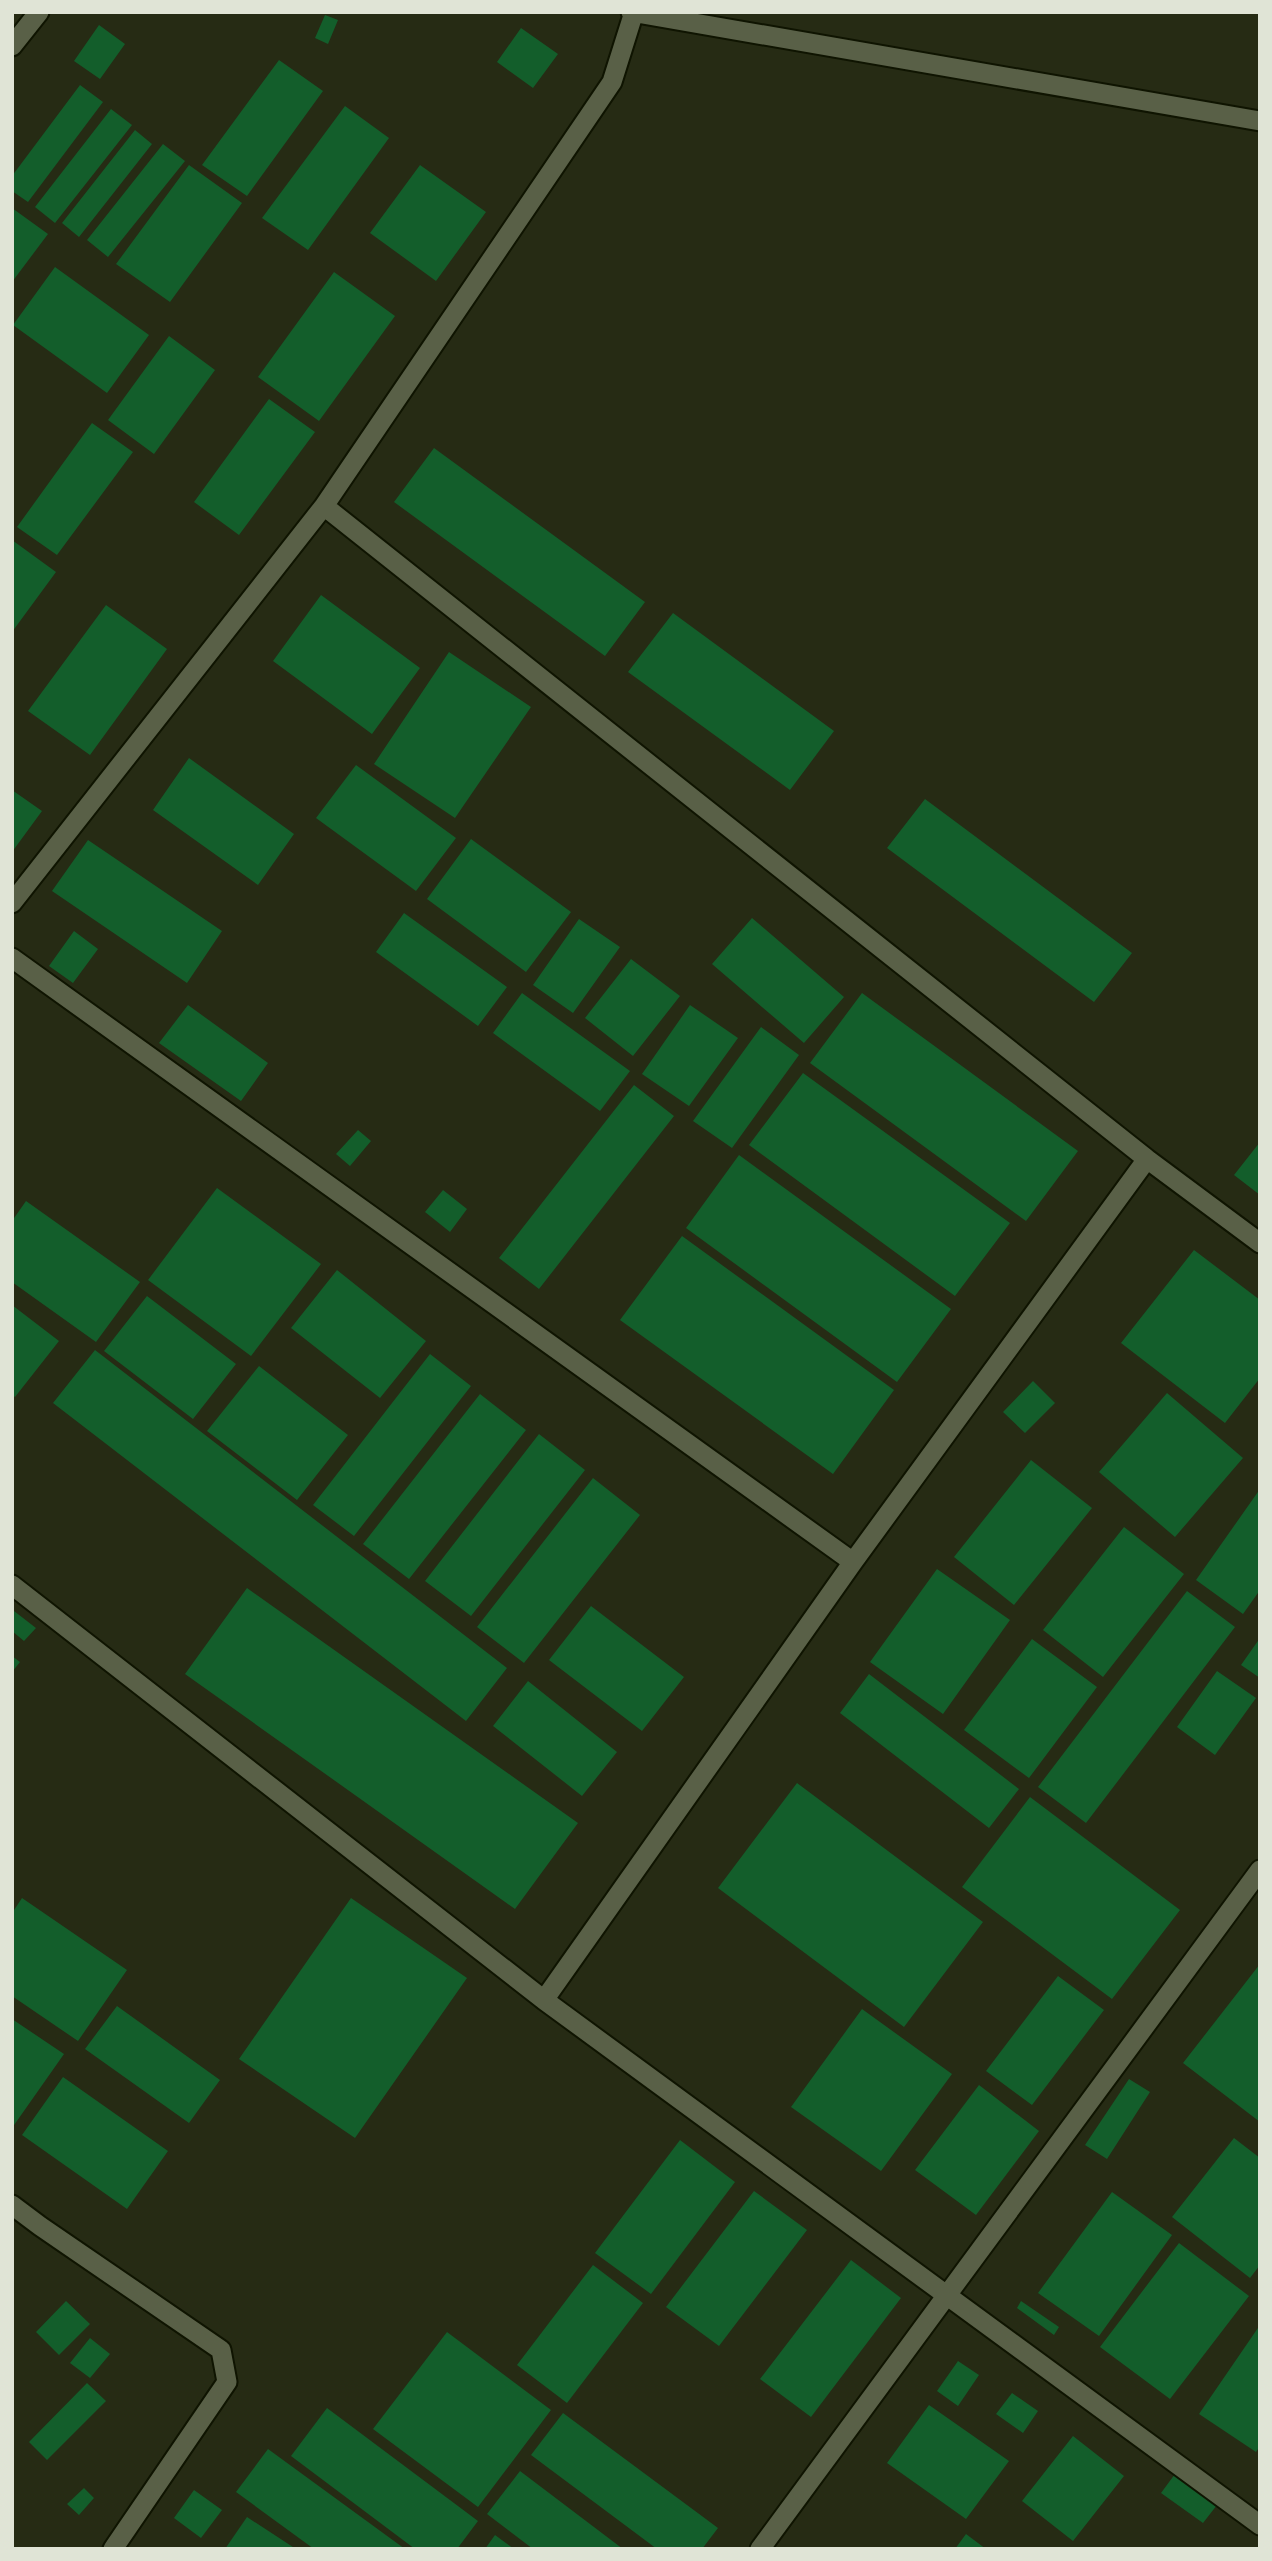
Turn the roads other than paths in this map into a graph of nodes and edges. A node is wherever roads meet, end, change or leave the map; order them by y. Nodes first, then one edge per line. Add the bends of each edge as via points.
1 (39, 12) edge
2 (633, 13) edge
3 (12, 46) edge
4 (1260, 121) edge
5 (324, 506) junction
6 (12, 903) edge
7 (12, 958) edge
8 (1147, 1159) junction
9 (1260, 1243) edge
10 (853, 1562) junction
11 (12, 1585) edge
12 (1260, 1870) edge
13 (544, 2000) junction
14 (12, 2205) edge
15 (945, 2295) junction
16 (1260, 2525) edge
17 (113, 2549) edge
18 (760, 2549) edge

1 - 3 street
2 - 4 street
2 - 5 street via 612,82
5 - 6 street
5 - 8 street
7 - 10 street
8 - 9 street
8 - 10 street
10 - 13 street
11 - 13 street
12 - 15 street
13 - 15 street
14 - 17 street via 221,2350 227,2382
15 - 16 street
15 - 18 street

